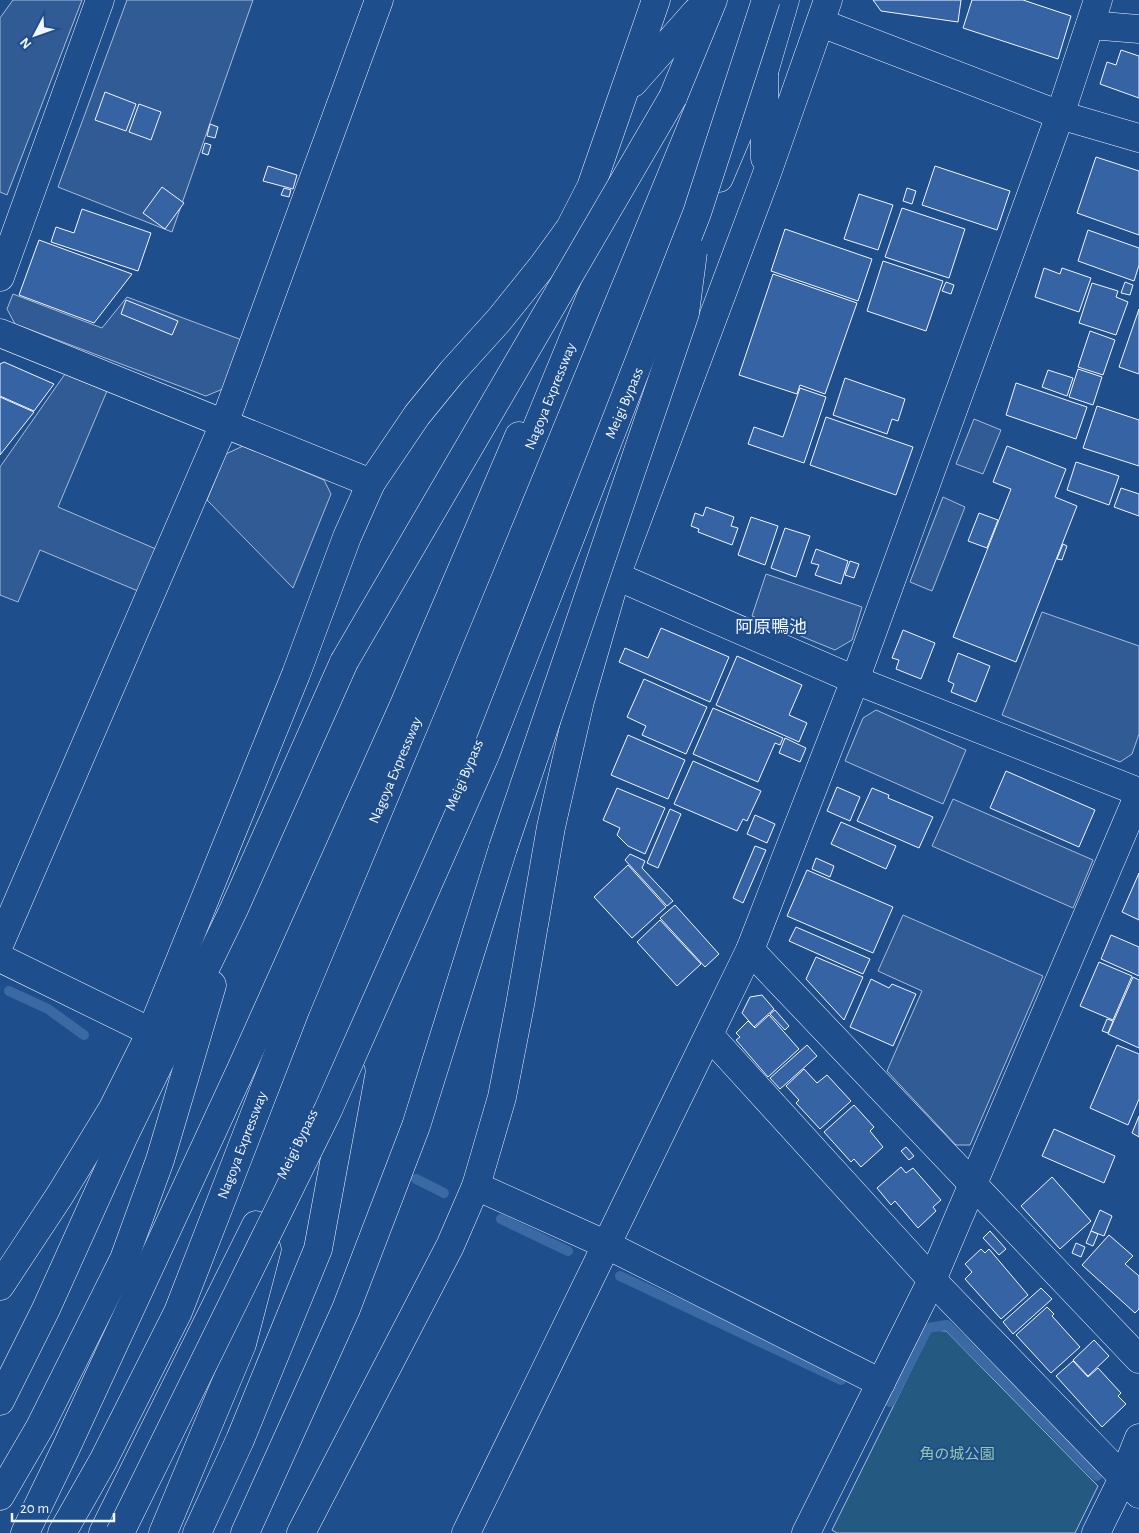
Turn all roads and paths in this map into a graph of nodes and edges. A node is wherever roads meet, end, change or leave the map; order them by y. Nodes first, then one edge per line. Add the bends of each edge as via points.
1 (100, 0) edge
2 (379, 0) edge
3 (656, 0) edge
4 (766, 0) edge
5 (785, 0) edge
6 (703, 4) edge
7 (825, 12) edge
8 (1094, 12) edge
9 (1139, 29) edge
10 (764, 72) junction
11 (623, 94) junction
12 (674, 97) junction
13 (1060, 115) junction
14 (611, 129) junction
15 (1139, 138) edge
16 (766, 176) junction
17 (697, 213) junction
18 (601, 247) junction
19 (0, 277) edge
20 (0, 333) edge
21 (224, 424) junction
22 (371, 484) junction
23 (616, 576) junction
24 (855, 680) junction
25 (1139, 793) edge
26 (234, 909) junction
27 (0, 943) edge
28 (750, 950) junction
29 (0, 958) edge
30 (361, 1013) junction
31 (151, 1032) junction
32 (709, 1035) junction
33 (974, 1185) junction
34 (476, 1186) junction
35 (273, 1223) junction
36 (607, 1245) junction
37 (932, 1280) junction
38 (0, 1286) edge
39 (1139, 1359) edge
40 (881, 1383) junction
41 (0, 1401) edge
42 (1139, 1438) edge
43 (1131, 1486) edge
44 (0, 1496) edge
45 (25, 1533) edge
46 (62, 1533) edge
47 (104, 1533) edge
48 (120, 1533) edge
49 (163, 1533) edge
50 (196, 1533) edge
51 (245, 1533) edge
52 (300, 1533) edge
53 (466, 1533) edge
54 (806, 1533) edge
55 (1096, 1533) edge

1 - 19 main road
2 - 21 main road
3 - 11 main road
4 - 17 main road, bridge
5 - 10 main road, Meigi Bypass
6 - 11 main road
6 - 12 main road, Nagoya Expressway
6 - 18 main road
7 - 13 main road
7 - 16 main road
8 - 9 main road
8 - 13 main road
10 - 16 main road
10 - 30 main road, Meigi Bypass
11 - 14 main road
12 - 26 main road, bridge via 344,662
12 - 46 main road, Nagoya Expressway, bridge via 296,1008 178,1312 103,1461
13 - 15 main road
13 - 24 main road
14 - 18 main road
14 - 22 main road via 591,188 570,228 499,320 417,415
16 - 23 main road
17 - 35 main road, bridge via 486,753 328,1110
17 - 51 main road, bridge via 685,313 504,848 416,1126 346,1309
18 - 45 main road via 404,705 258,1031
20 - 21 main road
21 - 22 main road
21 - 27 main road
22 - 31 main road via 347,537 296,674
23 - 24 main road
23 - 34 main road via 580,701 551,827 502,1097
24 - 25 main road
24 - 28 main road
25 - 33 main road
26 - 41 main road
26 - 44 main road via 160,1160 124,1259 40,1426
28 - 32 main road
28 - 33 main road
29 - 31 main road
30 - 47 main road, Meigi Bypass
30 - 50 main road via 318,1249 240,1440
31 - 38 main road via 113,1108
32 - 36 main road
32 - 37 main road
33 - 37 main road
33 - 39 main road
34 - 36 main road
34 - 52 main road via 450,1246
35 - 48 main road, bridge
35 - 49 main road, bridge via 242,1344
36 - 40 main road
36 - 53 main road
37 - 40 main road
37 - 43 main road
40 - 54 main road
42 - 43 main road
43 - 55 main road

